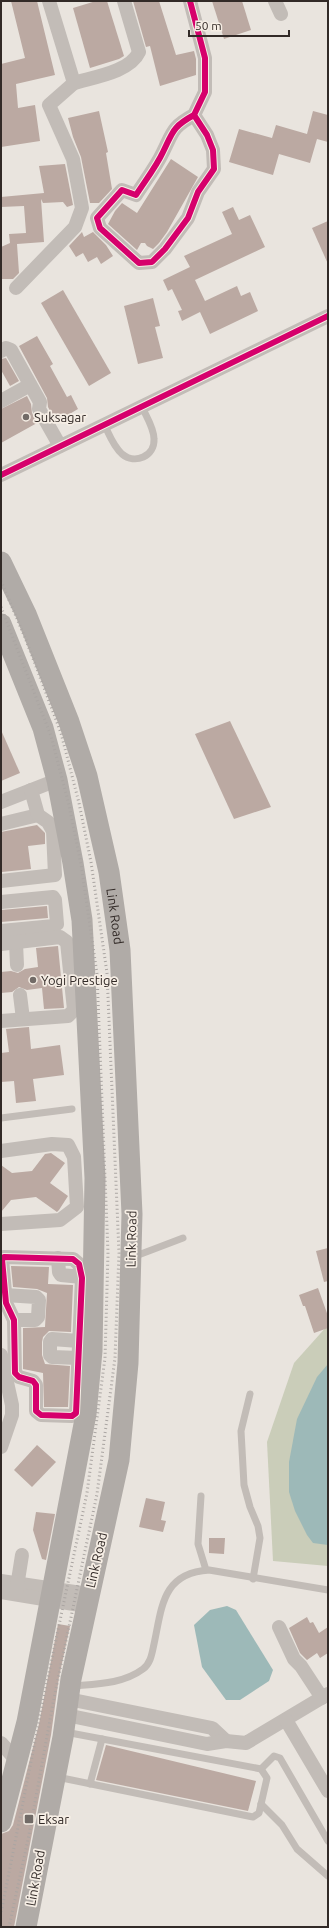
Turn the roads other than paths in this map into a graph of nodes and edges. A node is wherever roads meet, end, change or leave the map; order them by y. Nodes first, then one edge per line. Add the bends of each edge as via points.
1 (49, 1) edge
2 (124, 1) edge
3 (190, 1) edge
4 (275, 1) edge
5 (281, 14) dead end
6 (74, 83) junction
7 (194, 115) junction
8 (16, 288) dead end
9 (328, 316) edge
10 (1, 351) edge
11 (30, 385) junction
12 (1, 401) edge
13 (142, 407) junction
14 (104, 424) junction
15 (60, 446) junction
16 (1, 475) edge
17 (1, 562) edge
18 (1, 624) edge
19 (57, 780) junction
20 (32, 790) junction
21 (1, 802) edge
22 (38, 815) junction
23 (1, 824) edge
24 (65, 873) junction
25 (1, 882) edge
26 (1, 902) edge
27 (1, 931) edge
28 (16, 943) junction
29 (1, 944) edge
30 (17, 965) dead end
31 (20, 995) dead end
32 (22, 1020) junction
33 (1, 1021) edge
34 (72, 1109) dead end
35 (1, 1118) edge
36 (1, 1151) edge
37 (84, 1155) junction
38 (86, 1207) junction
39 (1, 1224) edge
40 (183, 1238) dead end
41 (130, 1258) junction
42 (4, 1300) edge
43 (14, 1320) junction
44 (79, 1341) junction
45 (1, 1355) edge
46 (78, 1358) junction
47 (250, 1394) dead end
48 (1, 1447) edge
49 (201, 1496) dead end
50 (22, 1555) dead end
51 (206, 1570) junction
52 (253, 1578) junction
53 (1, 1580) edge
54 (17, 1589) junction
55 (328, 1590) edge
56 (1, 1592) edge
57 (50, 1595) junction
58 (87, 1600) junction
59 (279, 1627) dead end
60 (325, 1696) edge
61 (67, 1708) junction
62 (286, 1720) junction
63 (102, 1739) junction
64 (1, 1743) edge
65 (17, 1761) junction
66 (261, 1769) junction
67 (55, 1777) junction
68 (90, 1784) junction
69 (328, 1791) edge
70 (261, 1804) junction
71 (1, 1820) edge
72 (328, 1841) edge
73 (328, 1876) edge
74 (26, 1927) edge

1 - 6 street
2 - 6 street via 139,52 135,60 125,68
3 - 7 street via 205,58 205,92
4 - 5 street
6 - 8 street via 49,104 73,160 82,208 75,227
7 - 7 street via 208,135 213,150 214,169 198,192 188,218 165,250 152,262 139,262 100,228 97,218 122,190 136,195 163,152 168,138 181,122
9 - 13 street
10 - 11 street via 6,348 11,350
11 - 12 street
11 - 15 street via 40,402 39,409
13 - 14 street
13 - 14 lane via 154,437 154,446 145,457 130,458 122,454 114,445
14 - 15 street
15 - 16 street
17 - 41 main road, Link Road via 26,614 69,722 87,776 109,872 120,950 124,1022 132,1214
18 - 19 main road via 43,728
19 - 20 street
19 - 24 main road
20 - 21 street
20 - 22 street
22 - 23 street
22 - 24 street via 48,822 53,831
24 - 25 street
24 - 37 main road via 82,920
26 - 27 street via 53,897 57,924
28 - 29 street
28 - 30 street
28 - 32 street via 60,937 67,942 74,1010 68,1016
31 - 32 street
32 - 33 street
34 - 35 lane
36 - 37 street via 61,1144
37 - 38 main road
38 - 39 street via 60,1220
38 - 57 main road via 92,1351 86,1414
40 - 41 lane
41 - 58 main road, Link Road via 128,1363 119,1460
42 - 43 street
42 - 43 street via 36,1297 39,1300 38,1317 35,1320
42 - 44 street via 4,1257 73,1259 78,1264 82,1277
43 - 46 street via 16,1373 36,1385 36,1411 41,1415 72,1416 76,1413
44 - 46 street
44 - 46 street via 52,1339 50,1342 52,1357
45 - 48 street via 12,1415
47 - 52 lane via 241,1431 244,1485 260,1538
49 - 51 lane via 198,1544
50 - 54 street
51 - 52 lane
51 - 61 lane via 190,1572 169,1589 161,1611 150,1660 144,1669 110,1683
52 - 55 lane
53 - 54 street
54 - 56 street
54 - 57 street
57 - 58 street
57 - 65 main road via 27,1722
58 - 61 main road, Link Road
59 - 60 street via 294,1658
60 - 62 street
61 - 62 street via 212,1728 226,1741 246,1743
61 - 63 lane
61 - 67 main road, Link Road
62 - 69 street
63 - 66 lane
63 - 68 lane
64 - 65 street
65 - 71 main road
66 - 70 lane via 267,1778
66 - 72 lane via 274,1756 280,1758
67 - 68 lane
67 - 74 main road, Link Road
68 - 70 lane via 253,1817 259,1813
70 - 73 lane via 282,1825 297,1849

